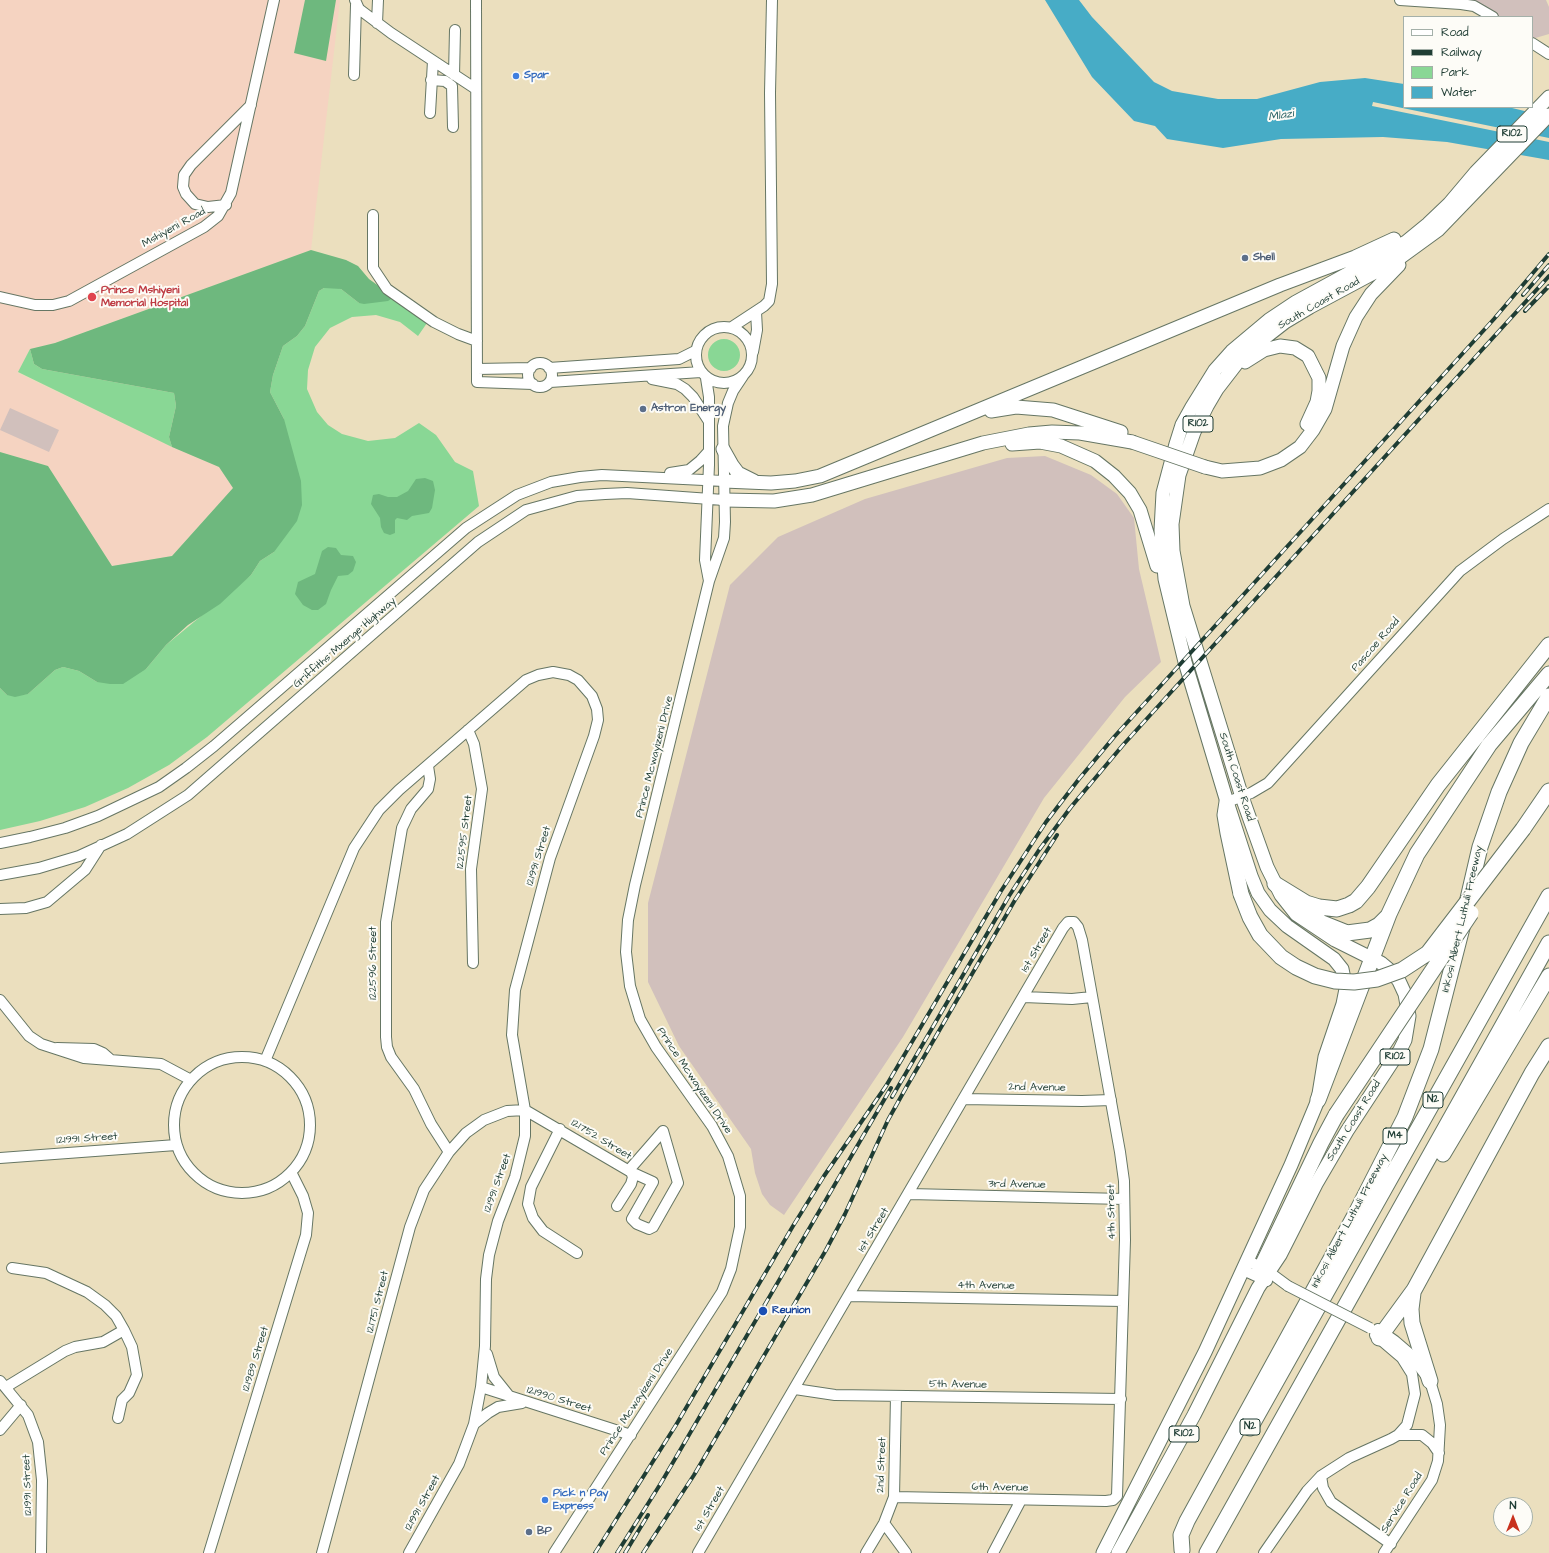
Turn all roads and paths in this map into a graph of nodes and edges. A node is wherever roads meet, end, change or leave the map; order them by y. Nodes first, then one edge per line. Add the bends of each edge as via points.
1 (274, 0) edge
2 (378, 0) edge
3 (476, 0) edge
4 (772, 0) edge
5 (1400, 0) edge
6 (355, 3) edge
7 (1491, 16) edge
8 (377, 23) junction
9 (455, 30) dead end
10 (1533, 44) edge
11 (1549, 54) edge
12 (433, 61) junction
13 (354, 75) dead end
14 (454, 75) junction
15 (431, 80) junction
16 (476, 89) junction
17 (1549, 97) edge
18 (251, 105) junction
19 (430, 113) dead end
20 (1549, 115) edge
21 (453, 126) dead end
22 (1465, 184) junction
23 (226, 205) junction
24 (373, 214) dead end
25 (1438, 230) junction
26 (0, 297) edge
27 (756, 312) junction
28 (732, 327) junction
29 (477, 341) junction
30 (695, 351) junction
31 (752, 353) junction
32 (531, 368) junction
33 (549, 368) junction
34 (477, 369) junction
35 (1229, 374) junction
36 (704, 375) junction
37 (743, 376) junction
38 (636, 377) junction
39 (550, 382) junction
40 (533, 384) junction
41 (962, 417) junction
42 (708, 420) junction
43 (1134, 440) junction
44 (723, 449) junction
45 (708, 451) junction
46 (926, 461) junction
47 (1206, 464) junction
48 (638, 476) junction
49 (709, 480) junction
50 (724, 481) junction
51 (761, 483) junction
52 (708, 499) junction
53 (724, 500) junction
54 (1549, 509) edge
55 (709, 581) junction
56 (1549, 645) edge
57 (1185, 662) junction
58 (1549, 674) edge
59 (1549, 696) edge
60 (1494, 716) junction
61 (468, 730) junction
62 (428, 766) junction
63 (1549, 791) edge
64 (1242, 797) junction
65 (1227, 802) junction
66 (1523, 829) junction
67 (0, 843) edge
68 (101, 845) junction
69 (1417, 854) junction
70 (0, 875) edge
71 (1278, 889) junction
72 (1549, 896) edge
73 (0, 909) edge
74 (1389, 914) junction
75 (1072, 922) joint
76 (1549, 943) edge
77 (1373, 958) junction
78 (473, 963) dead end
79 (1549, 976) edge
80 (1024, 997) junction
81 (1092, 997) junction
82 (0, 1000) edge
83 (1549, 1033) edge
84 (1549, 1046) edge
85 (265, 1061) junction
86 (1532, 1073) junction
87 (191, 1080) junction
88 (963, 1099) junction
89 (1111, 1100) junction
90 (1318, 1100) junction
91 (525, 1110) junction
92 (560, 1129) junction
93 (176, 1145) junction
94 (449, 1152) junction
95 (0, 1158) edge
96 (630, 1171) junction
97 (292, 1172) junction
98 (909, 1194) junction
99 (1124, 1199) junction
100 (1406, 1202) junction
101 (617, 1206) dead end
102 (577, 1253) dead end
103 (1245, 1265) junction
104 (12, 1268) dead end
105 (1264, 1273) junction
106 (1414, 1290) junction
107 (848, 1296) junction
108 (1123, 1301) junction
109 (124, 1330) junction
110 (1377, 1333) junction
111 (485, 1346) junction
112 (1430, 1381) junction
113 (3, 1384) edge
114 (481, 1387) junction
115 (795, 1389) junction
116 (896, 1396) junction
117 (510, 1397) junction
118 (1121, 1399) junction
119 (528, 1403) junction
120 (20, 1405) junction
121 (118, 1418) dead end
122 (474, 1424) junction
123 (0, 1430) edge
124 (631, 1435) junction
125 (1398, 1435) junction
126 (1440, 1453) junction
127 (1320, 1476) junction
128 (894, 1497) junction
129 (1020, 1500) junction
130 (1106, 1501) joint
131 (884, 1523) junction
132 (1391, 1544) junction
133 (1181, 1552) edge
134 (41, 1553) edge
135 (209, 1553) edge
136 (322, 1553) edge
137 (409, 1553) edge
138 (554, 1553) edge
139 (698, 1553) edge
140 (866, 1553) edge
141 (906, 1553) edge
142 (993, 1553) edge
143 (1103, 1553) edge
144 (1118, 1553) edge
145 (1207, 1553) edge
146 (1264, 1553) edge
147 (1384, 1553) edge

1 - 18 street, Mshiyeni Road
2 - 8 street
3 - 16 street
4 - 27 street via 772,284 769,301
5 - 7 street via 1474,6
6 - 8 street
6 - 13 street
8 - 12 street
9 - 14 street
10 - 11 street
12 - 14 street
12 - 15 street
14 - 16 street
15 - 19 street
15 - 21 street via 445,81 452,86
16 - 29 street
17 - 22 main road, South Coast Road / R102
18 - 23 street, Mshiyeni Road
18 - 23 street via 191,165 184,176 183,187 195,204 208,207
20 - 25 main road, South Coast Road / R102
22 - 41 main road via 1422,223 1380,246 1259,293
22 - 57 main road, South Coast Road / R102 via 1444,209 1406,242 1296,302 1247,337 1216,370 1192,407 1182,425 1168,468 1163,493 1161,530 1165,578
23 - 26 street, Mshiyeni Road via 218,216 204,227 69,301 53,305 35,305
24 - 29 street via 373,268 387,289 434,322
25 - 35 main road, South Coast Road / R102 via 1394,262 1285,322 1244,354
25 - 47 main road via 1386,276 1356,317 1343,346 1325,408 1300,447 1281,460 1260,468 1222,471
27 - 28 street
27 - 31 street via 757,330
28 - 30 street via 723,326 709,330 699,339
28 - 31 street via 746,337
29 - 34 street
30 - 33 street via 679,359
30 - 36 street via 695,359
31 - 37 street via 748,369
32 - 33 street via 540,363
32 - 34 street
32 - 40 street via 528,373
33 - 39 street via 552,372
34 - 40 street via 477,382
35 - 47 main road via 1264,350 1280,346 1295,348 1308,356 1319,378 1317,402 1301,437 1287,450 1255,465
35 - 64 main road, South Coast Road / R102 via 1214,394 1194,432 1179,475 1172,524 1173,551 1183,606
36 - 37 street via 721,383 729,383
36 - 38 street
36 - 42 street, Prince Mcwayizeni Drive
37 - 44 street, Prince Mcwayizeni Drive via 728,403 723,426
38 - 39 street
38 - 42 street via 677,384 693,397
39 - 40 street via 541,387
41 - 43 main road via 1000,408 1053,410
41 - 51 main road via 820,476 795,481
42 - 45 street, Prince Mcwayizeni Drive
43 - 46 main road via 1080,433 1029,434 983,443
43 - 47 main road
44 - 50 street, Prince Mcwayizeni Drive
44 - 51 main road via 738,473
45 - 48 street via 700,462 689,470
45 - 49 street, Prince Mcwayizeni Drive
46 - 53 main road via 812,495 774,501
46 - 57 main road via 986,447 1040,442 1061,446 1095,461 1130,493 1144,519 1170,617
48 - 49 street, Griffiths Mxenge Highway
48 - 67 street, Griffiths Mxenge Highway via 580,477 551,482 517,495 466,528 214,746 159,787 98,816 37,836
49 - 50 street, Griffiths Mxenge Highway
49 - 52 street, Prince Mcwayizeni Drive
50 - 51 main road
50 - 53 street, Prince Mcwayizeni Drive
52 - 53 street, Griffiths Mxenge Highway
52 - 55 street, Prince Mcwayizeni Drive via 705,560
52 - 68 street, Griffiths Mxenge Highway via 627,493 605,494 577,496 526,510 478,542 188,795 133,830
53 - 55 street, Prince Mcwayizeni Drive via 724,538
54 - 64 street, Pascoe Road via 1460,571 1284,767 1268,782
55 - 124 street, Prince Mcwayizeni Drive via 635,885 628,920 626,952 630,986 640,1019 656,1047 712,1126 728,1156 740,1196 740,1227 731,1269 722,1292
56 - 60 highway
57 - 65 main road, South Coast Road / R102
58 - 69 highway via 1489,745
59 - 133 highway, Inkosi Albert Luthuli Freeway / M4 via 1510,766 1488,819 1431,1049 1405,1117 1355,1215 1187,1521 1181,1535
60 - 69 highway via 1430,819
60 - 71 highway via 1438,785 1356,901 1337,909 1319,907
61 - 62 street, 121991 Street
61 - 78 street, 122595 Street via 474,744 482,790 471,869
61 - 91 street, 121991 Street via 526,680 547,672 569,675 578,680 592,696 597,709 596,731 556,840 516,982 512,1035
62 - 85 street, 121991 Street via 389,799 354,848
62 - 94 street, 122596 Street via 430,786 411,809 402,828 386,922 386,1037 391,1057 414,1089 431,1124
63 - 66 highway
64 - 65 street, Pascoe Road
64 - 71 main road, South Coast Road / R102
65 - 66 highway, bridge via 1225,811 1228,833 1241,894 1260,935 1281,957 1296,967 1315,976 1335,981 1377,979 1402,970 1428,953
65 - 90 main road, South Coast Road / R102 via 1258,893 1286,926 1334,959 1343,974 1345,995 1325,1057
66 - 105 highway, bridge via 1489,887 1336,1115 1314,1157
68 - 70 street, Griffiths Mxenge Highway via 79,856 39,868
68 - 73 street via 85,870 47,902 26,908
69 - 74 highway
71 - 74 highway via 1322,923 1347,933 1370,930
71 - 77 main road, South Coast Road / R102 via 1288,905 1305,922
72 - 133 highway, N2
74 - 77 highway
75 - 80 street, 1st Street via 1068,922 1063,928
75 - 81 street, 4th Street via 1077,924 1080,930
76 - 100 highway, N2
77 - 90 highway
77 - 105 main road, South Coast Road / R102 via 1393,974 1405,994 1410,1016 1405,1040 1346,1131 1280,1255
79 - 100 highway via 1448,1146
80 - 81 street
80 - 88 street, 1st Street
81 - 89 street, 4th Street
82 - 87 street via 29,1036 38,1043 51,1048 89,1048 103,1053 111,1060 161,1064
83 - 86 highway
84 - 86 highway
85 - 87 street via 246,1058 225,1059 213,1064
85 - 97 street via 282,1070 295,1083 307,1104 310,1116 309,1140
86 - 106 highway
87 - 93 street via 175,1110
88 - 89 street, 2nd Avenue
88 - 98 street, 1st Street
89 - 99 street, 4th Street via 1120,1152
90 - 103 main road, South Coast Road / R102
91 - 92 street, 121752 Street
91 - 94 street, 121751 Street via 506,1111 484,1120 466,1133
91 - 111 street, 121991 Street via 522,1154 488,1255
92 - 96 street, 121752 Street
92 - 102 street via 530,1187 528,1204 533,1218 543,1231
93 - 95 street, 121991 Street
93 - 97 street via 185,1163 195,1175 207,1184 226,1192 256,1192 275,1185
94 - 136 street, 121751 Street via 424,1190 410,1227
96 - 96 street via 653,1182 632,1219 636,1224 649,1229 653,1227 678,1183 663,1131
96 - 101 street, 121752 Street via 631,1184
97 - 135 street, 121989 Street via 308,1213 306,1235
98 - 99 street, 3rd Avenue
98 - 107 street, 1st Street
99 - 108 street, 4th Street
100 - 145 highway, N2
103 - 105 street, Service Road
103 - 143 main road, South Coast Road / R102 via 1145,1473
104 - 109 street via 46,1273 87,1292 116,1316
105 - 110 street, Service Road, bridge
105 - 144 main road, South Coast Road / R102 via 1159,1480
106 - 110 highway
106 - 112 highway via 1412,1323
107 - 108 street, 4th Avenue
107 - 115 street, 1st Street
108 - 118 street, 4th Street
109 - 113 street via 103,1342 65,1351
109 - 121 street via 132,1348 137,1375 129,1393 122,1400
110 - 112 street, Service Road via 1409,1353
110 - 125 street, Service Road via 1402,1358 1412,1374 1415,1394 1409,1420
111 - 114 street, 121991 Street
111 - 117 street via 494,1377
112 - 126 street, Service Road via 1440,1425
113 - 120 street, 121991 Street
114 - 117 street, 121990 Street
114 - 122 street, 121991 Street
115 - 116 street, 5th Avenue via 835,1395
115 - 139 street, 1st Street
116 - 118 street, 5th Avenue
116 - 128 street, 2nd Street
117 - 119 street, 121990 Street
118 - 130 street, 4th Street via 1118,1492 1113,1500
119 - 122 street via 498,1406
119 - 124 street, 121990 Street
120 - 123 street
120 - 134 street, 121991 Street via 28,1415 34,1430 40,1460
122 - 137 street, 121991 Street via 459,1464
124 - 138 street, Prince Mcwayizeni Drive
125 - 126 street via 1422,1435
125 - 127 street via 1349,1458
126 - 132 street, Service Road via 1429,1484
127 - 132 street, Service Road via 1331,1502
127 - 146 street
128 - 129 street, 6th Avenue
128 - 131 street, 2nd Street
129 - 130 street, 6th Avenue
129 - 142 street
131 - 140 street, 2nd Street
131 - 141 street
132 - 147 street, Service Road

